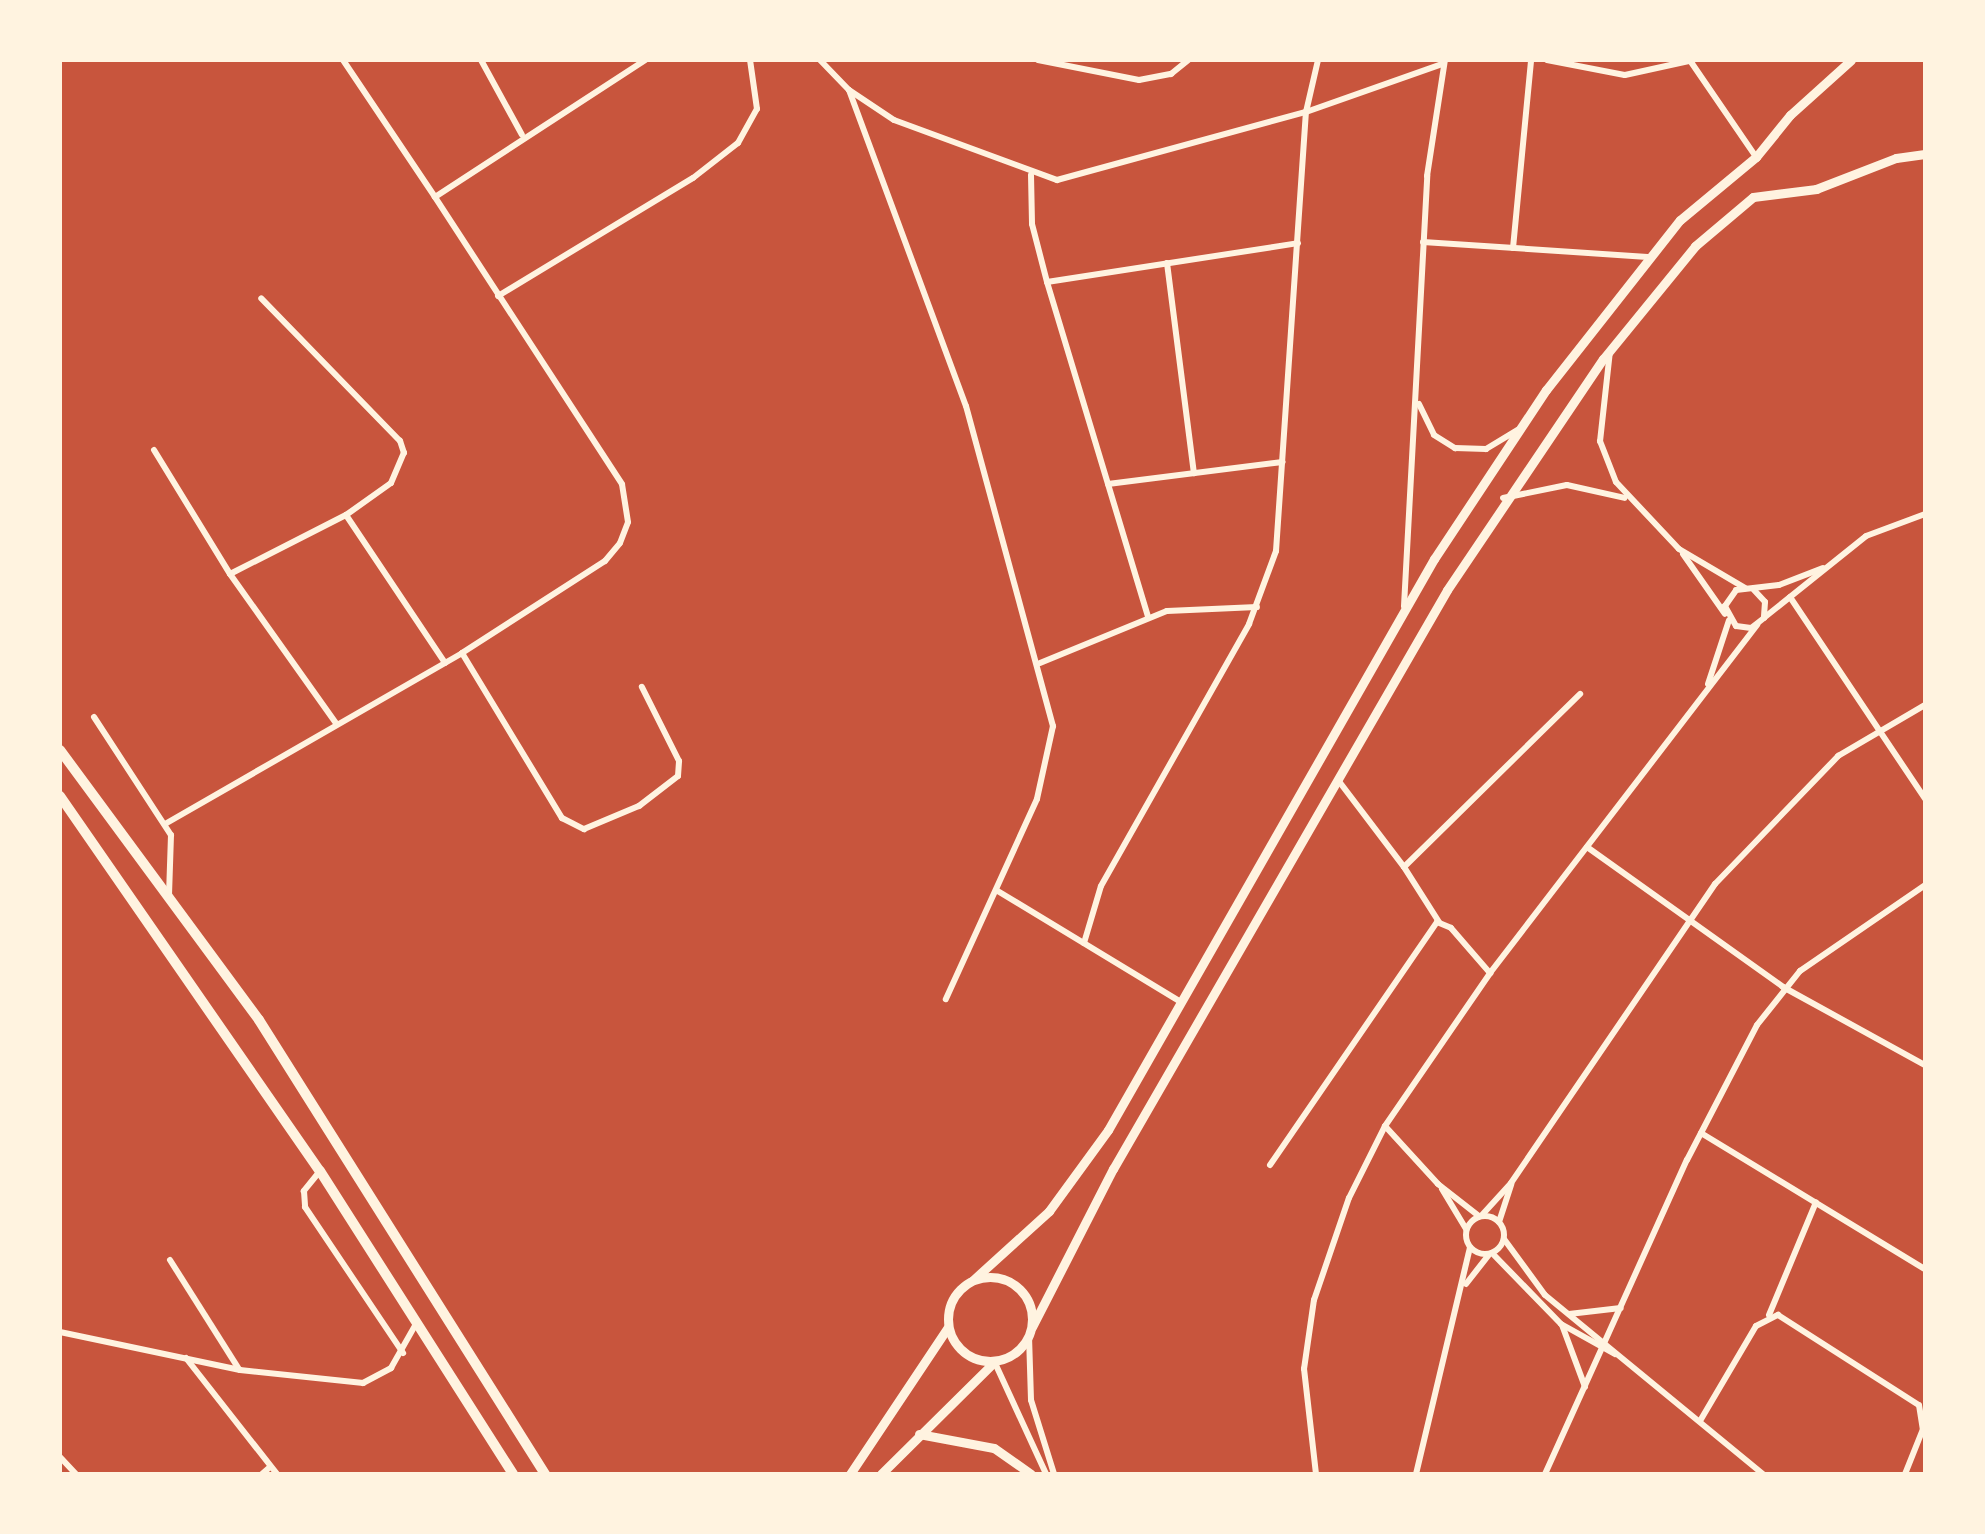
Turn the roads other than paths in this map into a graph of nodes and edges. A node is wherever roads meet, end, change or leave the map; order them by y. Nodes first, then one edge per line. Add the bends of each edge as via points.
1 (342, 60) edge
2 (481, 60) edge
3 (644, 60) edge
4 (750, 60) edge
5 (820, 60) edge
6 (1038, 60) edge
7 (1188, 60) edge
8 (1318, 60) edge
9 (1531, 60) edge
10 (1548, 60) edge
11 (1601, 60) edge
12 (1851, 60) edge
13 (1692, 61) edge
14 (1443, 62) edge
15 (633, 63) edge
16 (1598, 71) junction
17 (849, 90) junction
18 (1306, 112) junction
19 (522, 135) junction
20 (1925, 154) edge
21 (1756, 157) junction
22 (1031, 176) junction
23 (435, 197) junction
24 (1423, 242) junction
25 (1298, 243) junction
26 (1514, 248) junction
27 (1648, 257) junction
28 (1167, 263) junction
29 (1047, 282) junction
30 (498, 296) junction
31 (261, 298) dead end
32 (1610, 350) junction
33 (1418, 403) junction
34 (1518, 430) junction
35 (154, 450) dead end
36 (1283, 462) junction
37 (1194, 473) junction
38 (1108, 484) junction
39 (1504, 498) junction
40 (1626, 498) junction
41 (1925, 514) edge
42 (346, 516) junction
43 (1680, 549) junction
44 (1822, 568) junction
45 (230, 574) junction
46 (1745, 588) junction
47 (1754, 590) junction
48 (1790, 598) junction
49 (1256, 607) junction
50 (1404, 612) junction
51 (1148, 617) junction
52 (1728, 618) junction
53 (1764, 618) junction
54 (1757, 625) junction
55 (462, 653) junction
56 (445, 663) junction
57 (1040, 664) junction
58 (642, 687) dead end
59 (1705, 690) junction
60 (1580, 694) dead end
61 (1925, 705) edge
62 (94, 716) dead end
63 (337, 724) junction
64 (1880, 728) junction
65 (60, 750) edge
66 (1338, 780) junction
67 (60, 796) edge
68 (1925, 799) edge
69 (165, 824) junction
70 (1587, 847) junction
71 (1404, 867) junction
72 (1925, 885) edge
73 (996, 890) junction
74 (169, 897) junction
75 (1687, 920) junction
76 (1438, 922) junction
77 (1084, 943) junction
78 (1490, 974) junction
79 (1783, 987) junction
80 (946, 999) dead end
81 (1179, 1002) junction
82 (1925, 1065) edge
83 (1385, 1126) junction
84 (1701, 1133) junction
85 (1270, 1164) dead end
86 (320, 1170) junction
87 (1512, 1183) junction
88 (1438, 1184) junction
89 (1816, 1202) junction
90 (1481, 1216) junction
91 (1499, 1222) junction
92 (1466, 1228) junction
93 (1504, 1239) junction
94 (1470, 1247) junction
95 (1490, 1254) junction
96 (170, 1260) dead end
97 (1925, 1269) edge
98 (973, 1280) junction
99 (1465, 1285) junction
100 (1622, 1307) junction
101 (1568, 1314) junction
102 (1768, 1315) junction
103 (417, 1322) junction
104 (1561, 1324) junction
105 (948, 1327) junction
106 (1030, 1331) junction
107 (60, 1332) edge
108 (1607, 1340) junction
109 (1601, 1351) junction
110 (403, 1353) junction
111 (1616, 1355) junction
112 (186, 1356) junction
113 (994, 1362) junction
114 (240, 1370) junction
115 (1585, 1387) junction
116 (1925, 1416) edge
117 (1700, 1421) junction
118 (919, 1434) junction
119 (60, 1458) edge
120 (270, 1466) junction
121 (510, 1472) edge
122 (76, 1474) edge
123 (262, 1474) edge
124 (277, 1474) edge
125 (545, 1474) edge
126 (850, 1474) edge
127 (881, 1474) edge
128 (1031, 1474) edge
129 (1050, 1474) edge
130 (1316, 1474) edge
131 (1416, 1474) edge
132 (1545, 1474) edge
133 (1763, 1474) edge
134 (1905, 1474) edge

1 - 23 street
2 - 19 street
3 - 15 street
4 - 30 street via 757,109 738,143 693,178
5 - 17 street
6 - 7 street via 1139,80 1171,74
8 - 18 street
9 - 26 street
10 - 16 street
11 - 16 street
12 - 21 main road via 1790,115
13 - 16 street via 1644,74
13 - 21 street
14 - 18 street
14 - 24 street
15 - 19 street
17 - 22 street via 894,120
17 - 57 street via 966,406
18 - 22 street via 1110,170 1057,180
18 - 25 street
19 - 23 street
20 - 32 main road via 1896,158 1816,189 1754,196 1695,246
21 - 27 main road via 1703,198
22 - 29 street via 1032,224
23 - 30 street
24 - 26 street
24 - 33 street
25 - 28 street
25 - 36 street
26 - 27 street
27 - 34 main road
28 - 29 street
28 - 37 street
29 - 38 street
30 - 55 street via 622,484 628,522 604,561
31 - 42 street via 400,441 402,464 391,483
32 - 39 main road
32 - 40 street via 1600,441
33 - 34 street via 1434,435 1455,448 1486,449
33 - 50 street
34 - 50 main road
35 - 45 street
36 - 37 street
36 - 49 street via 1276,551
37 - 38 street
38 - 51 street
39 - 40 street via 1567,485
39 - 66 main road
40 - 43 street
41 - 44 street via 1879,529
42 - 45 street
42 - 56 street
43 - 46 street
43 - 52 street
44 - 47 street
44 - 48 street
45 - 63 street
46 - 47 street
46 - 52 street via 1728,597
47 - 53 street via 1765,602
48 - 53 street
48 - 64 street
49 - 51 street
49 - 77 street via 1101,886
50 - 81 main road
51 - 57 street
52 - 54 street via 1741,628
52 - 59 street
53 - 54 street
54 - 59 street
55 - 56 street
55 - 58 street via 562,818 584,828 639,806 678,776 679,760
56 - 63 street
57 - 73 street via 1053,726 1051,752
59 - 70 street
60 - 71 street
61 - 64 street
62 - 69 street
63 - 69 street
64 - 68 street
64 - 75 street via 1786,803
65 - 74 highway
66 - 71 street
66 - 106 main road via 1105,1184
67 - 86 highway
69 - 74 street via 174,858
70 - 75 street
70 - 78 street
71 - 76 street
72 - 79 street
73 - 77 street
73 - 80 street
74 - 125 highway via 259,1020
75 - 79 street
75 - 87 street
76 - 78 street
76 - 85 street
77 - 81 street
78 - 83 street
79 - 82 street
79 - 84 street
81 - 98 main road via 1086,1164 1034,1227
83 - 88 street
83 - 130 street via 1349,1198 1314,1300 1304,1369
84 - 89 street
84 - 100 street
86 - 103 highway
86 - 110 street via 304,1191 305,1207
87 - 90 street
87 - 91 street
88 - 90 street
88 - 92 street
89 - 97 street
89 - 102 street
90 - 91 street
90 - 92 street
91 - 93 street
92 - 94 street
93 - 95 street
93 - 101 street via 1520,1268
94 - 95 street
94 - 99 street
95 - 99 street
95 - 104 street
96 - 114 street
98 - 105 main road via 950,1304
98 - 106 main road via 999,1278 1021,1291
99 - 131 street
100 - 101 street
100 - 108 street
101 - 108 street
102 - 116 street via 1823,1340
102 - 117 street
103 - 110 street
103 - 121 highway
104 - 109 street
104 - 115 street
105 - 113 main road via 960,1349
105 - 126 main road
106 - 113 main road via 1012,1356
106 - 129 street via 1031,1400
107 - 112 street
108 - 109 street
108 - 111 street
109 - 111 street
109 - 115 street
110 - 114 street via 382,1376 363,1383
111 - 117 street
112 - 114 street
112 - 120 street
113 - 118 main road
113 - 129 street
115 - 132 street
116 - 134 street
117 - 133 street
118 - 127 main road
118 - 128 main road via 994,1448
119 - 122 street
120 - 123 street
120 - 124 street

